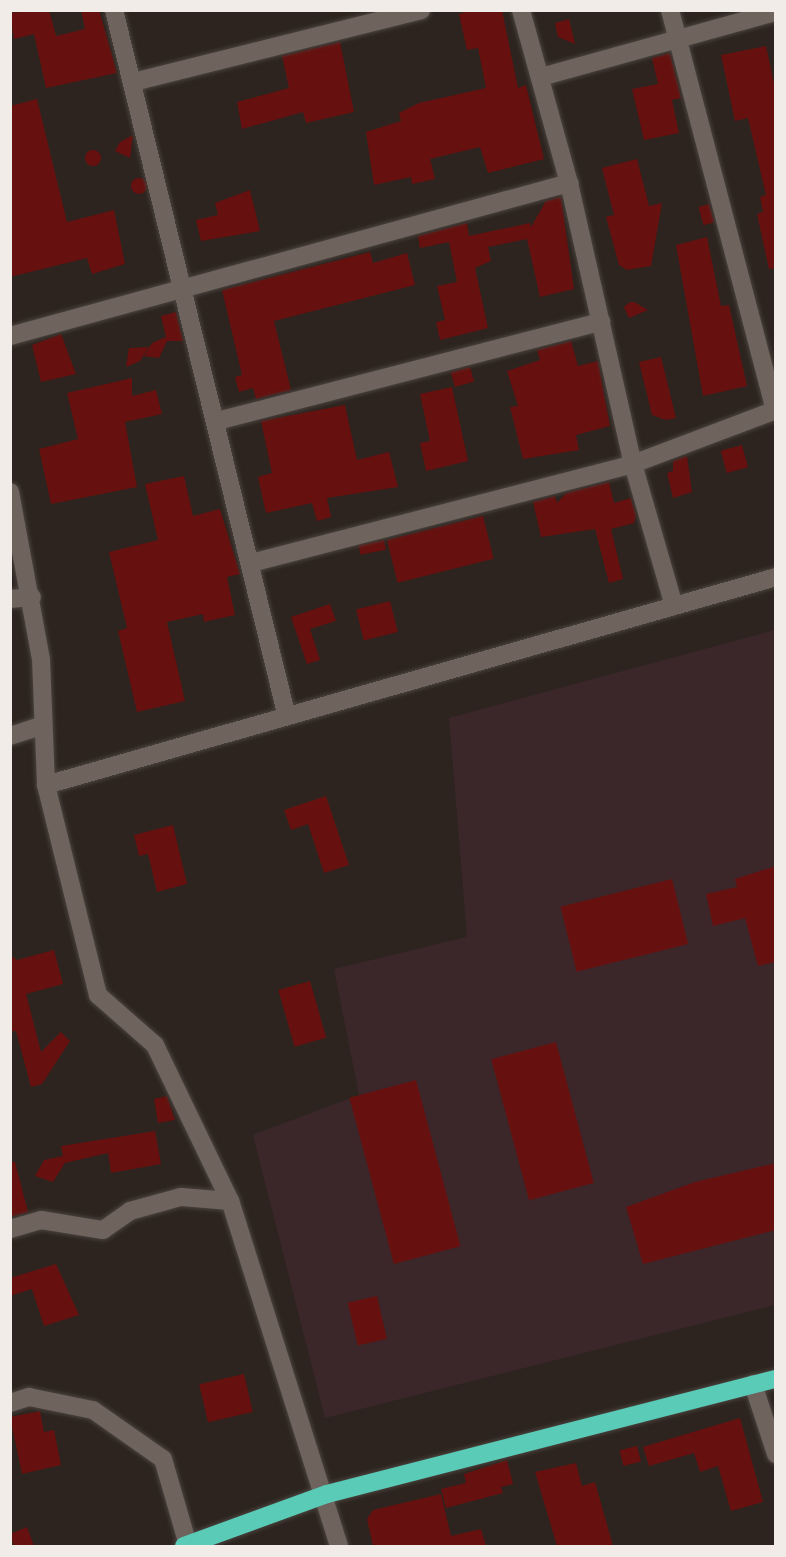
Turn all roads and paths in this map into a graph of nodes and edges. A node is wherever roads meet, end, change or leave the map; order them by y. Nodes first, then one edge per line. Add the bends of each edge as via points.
1 (114, 10) edge
2 (421, 10) edge
3 (522, 10) edge
4 (670, 10) edge
5 (776, 12) edge
6 (676, 42) junction
7 (541, 77) junction
8 (133, 82) junction
9 (569, 183) junction
10 (182, 287) junction
11 (601, 322) junction
12 (10, 336) edge
13 (775, 410) edge
14 (217, 421) junction
15 (633, 464) junction
16 (10, 492) edge
17 (251, 563) junction
18 (776, 577) edge
19 (32, 597) junction
20 (10, 599) edge
21 (673, 603) junction
22 (286, 713) junction
23 (43, 725) junction
24 (10, 736) edge
25 (46, 785) junction
26 (230, 1201) junction
27 (10, 1228) edge
28 (776, 1378) edge
29 (753, 1384) junction
30 (10, 1403) edge
31 (776, 1454) edge
32 (327, 1494) junction
33 (186, 1546) edge
34 (339, 1546) edge

1 - 8 street
2 - 8 street
3 - 7 street
4 - 6 street
5 - 6 street
6 - 7 street
6 - 13 street
7 - 9 street
8 - 10 street
9 - 10 street
9 - 11 street
10 - 12 street
10 - 14 street
11 - 14 street
11 - 15 street
13 - 15 street
14 - 17 street
15 - 17 street
15 - 21 street
16 - 19 street
17 - 22 street
18 - 21 street
19 - 20 street
19 - 23 street
21 - 22 street
22 - 25 street
23 - 24 street
23 - 25 street
25 - 26 street via 98,995 155,1046
26 - 27 street via 182,1197 130,1211 103,1230 41,1220
26 - 32 street
28 - 29 highway
29 - 31 street
29 - 32 highway
30 - 33 street via 29,1397 93,1410 163,1459
32 - 33 highway
32 - 34 street

